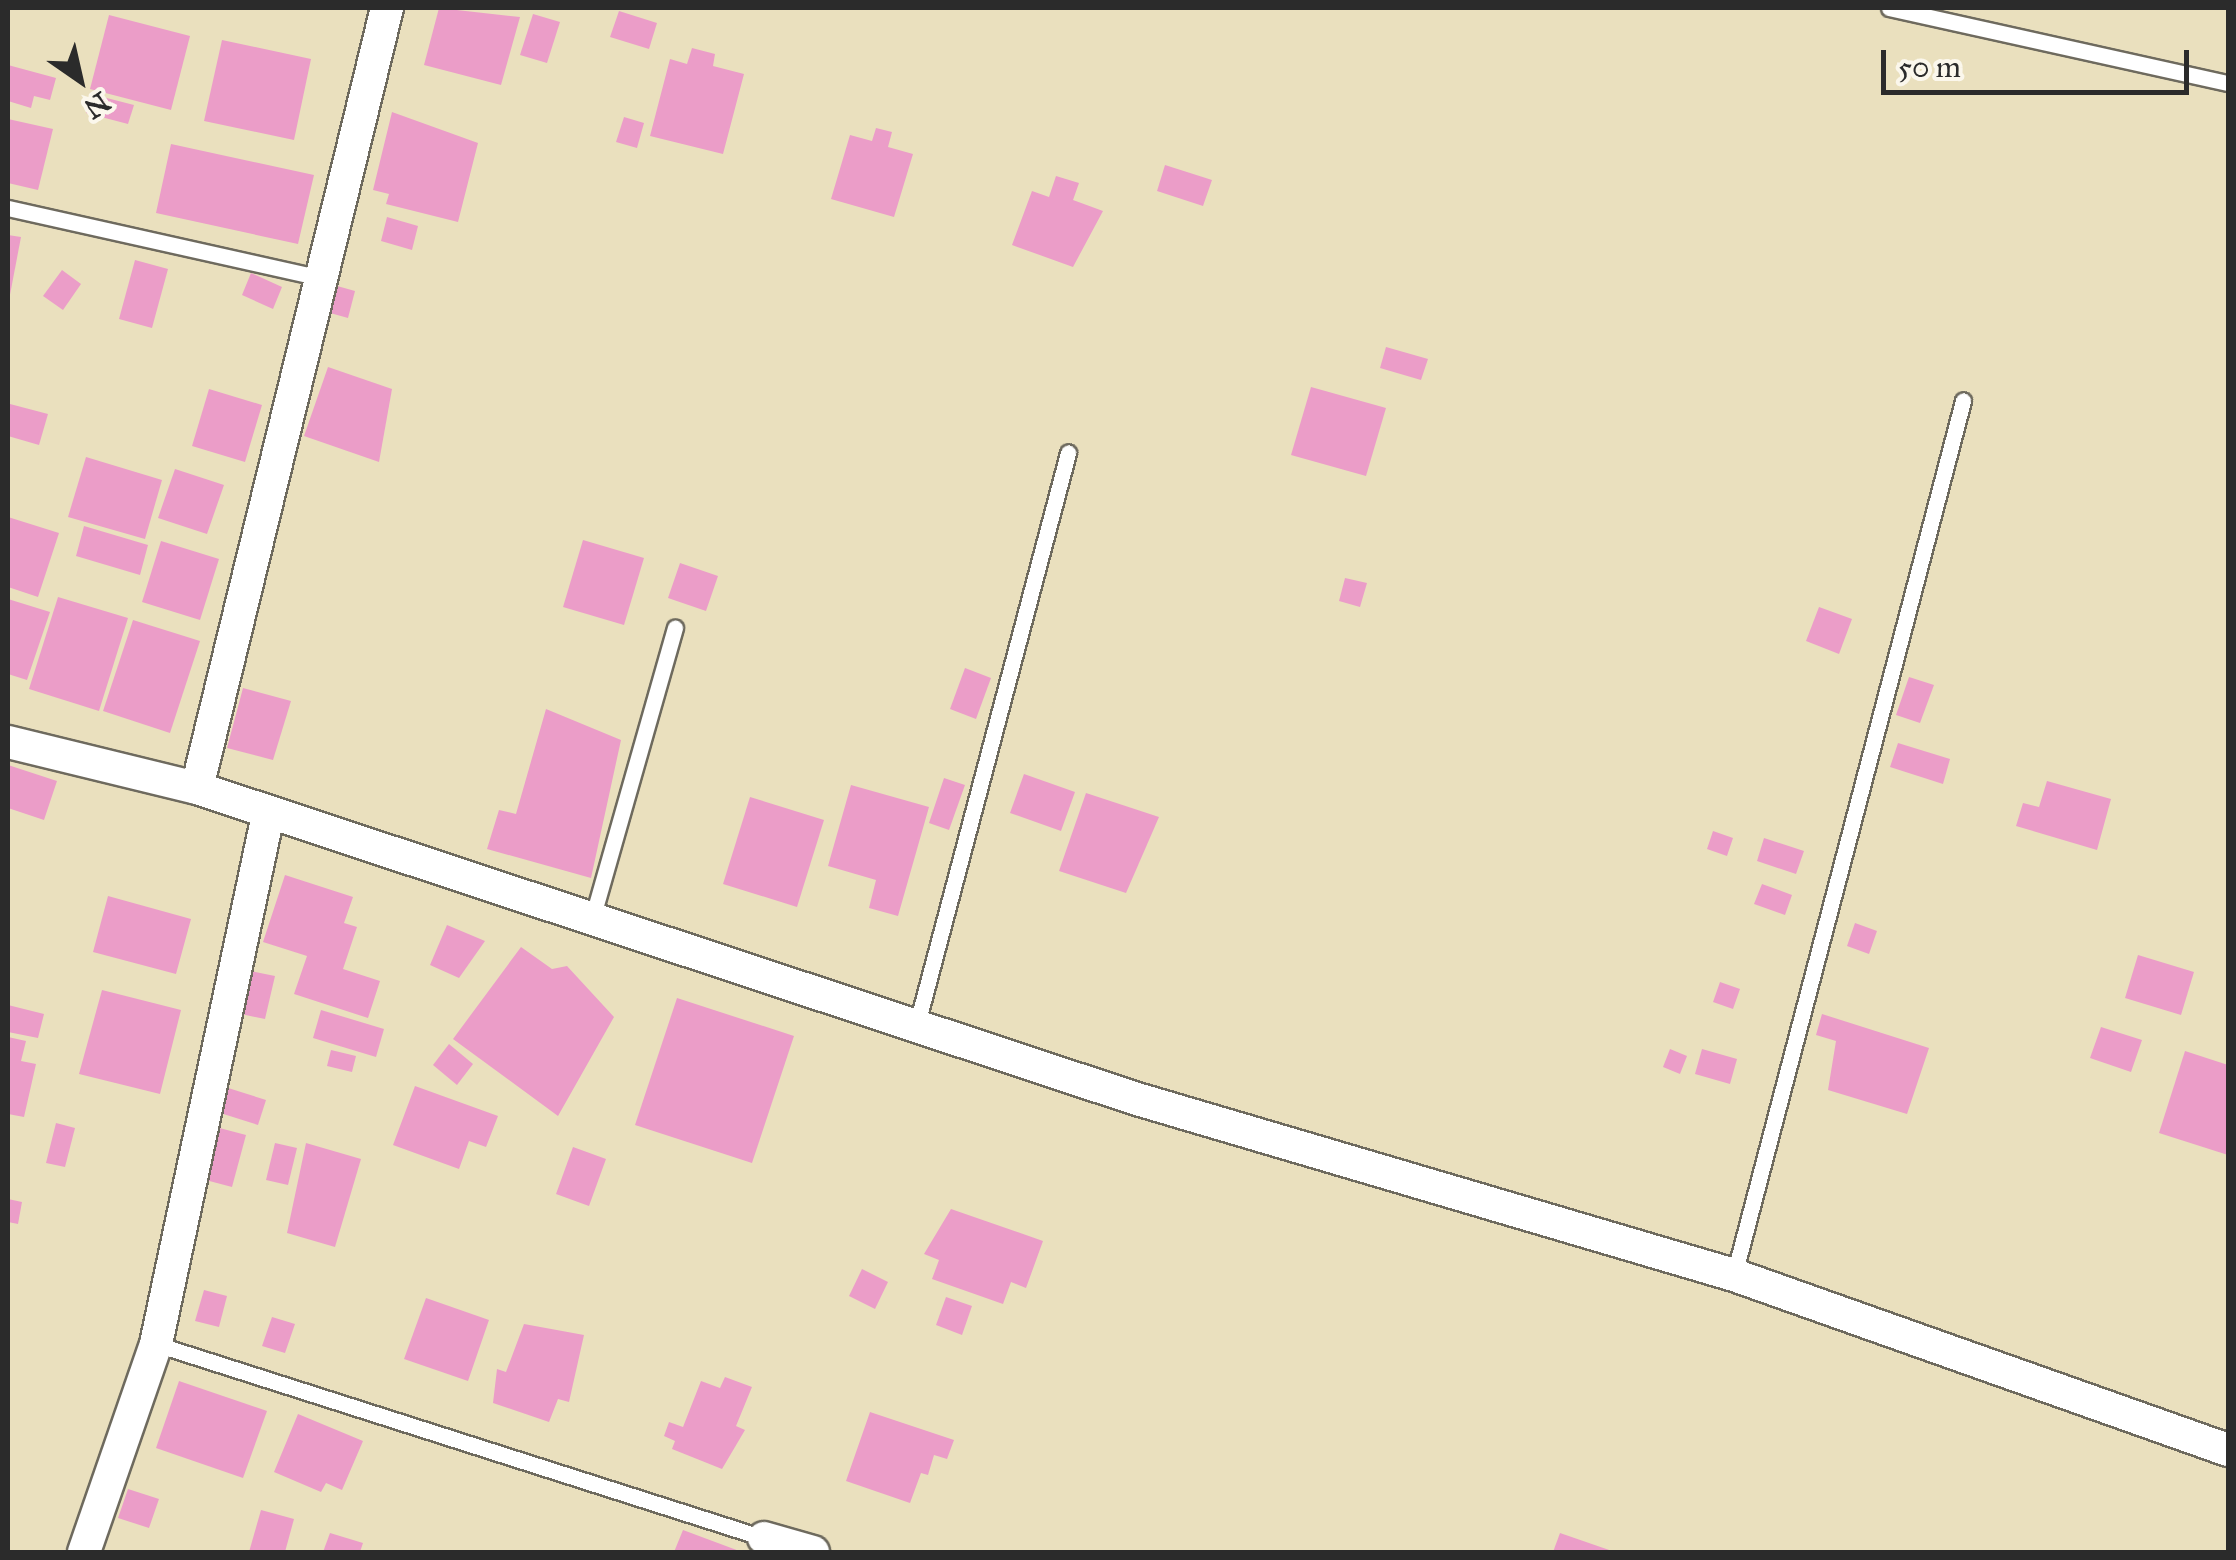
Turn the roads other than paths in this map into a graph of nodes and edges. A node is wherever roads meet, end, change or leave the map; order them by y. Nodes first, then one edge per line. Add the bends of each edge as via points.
1 (387, 8) edge
2 (1888, 8) edge
3 (2228, 82) edge
4 (8, 208) edge
5 (320, 278) junction
6 (1963, 402) dead end
7 (1068, 453) dead end
8 (675, 628) dead end
9 (8, 742) edge
10 (197, 788) junction
11 (268, 815) junction
12 (592, 919) junction
13 (918, 1020) junction
14 (1734, 1275) junction
15 (156, 1344) junction
16 (2228, 1450) edge
17 (764, 1538) joint
18 (84, 1552) edge
19 (813, 1552) edge

1 - 5 street
2 - 3 lane
4 - 5 lane
5 - 10 street
6 - 14 lane
7 - 13 lane
8 - 12 lane
9 - 10 street
10 - 11 street
11 - 12 street
11 - 15 street
12 - 13 street
13 - 14 street via 1136,1100
14 - 16 street
15 - 17 lane
15 - 18 street
17 - 19 street

